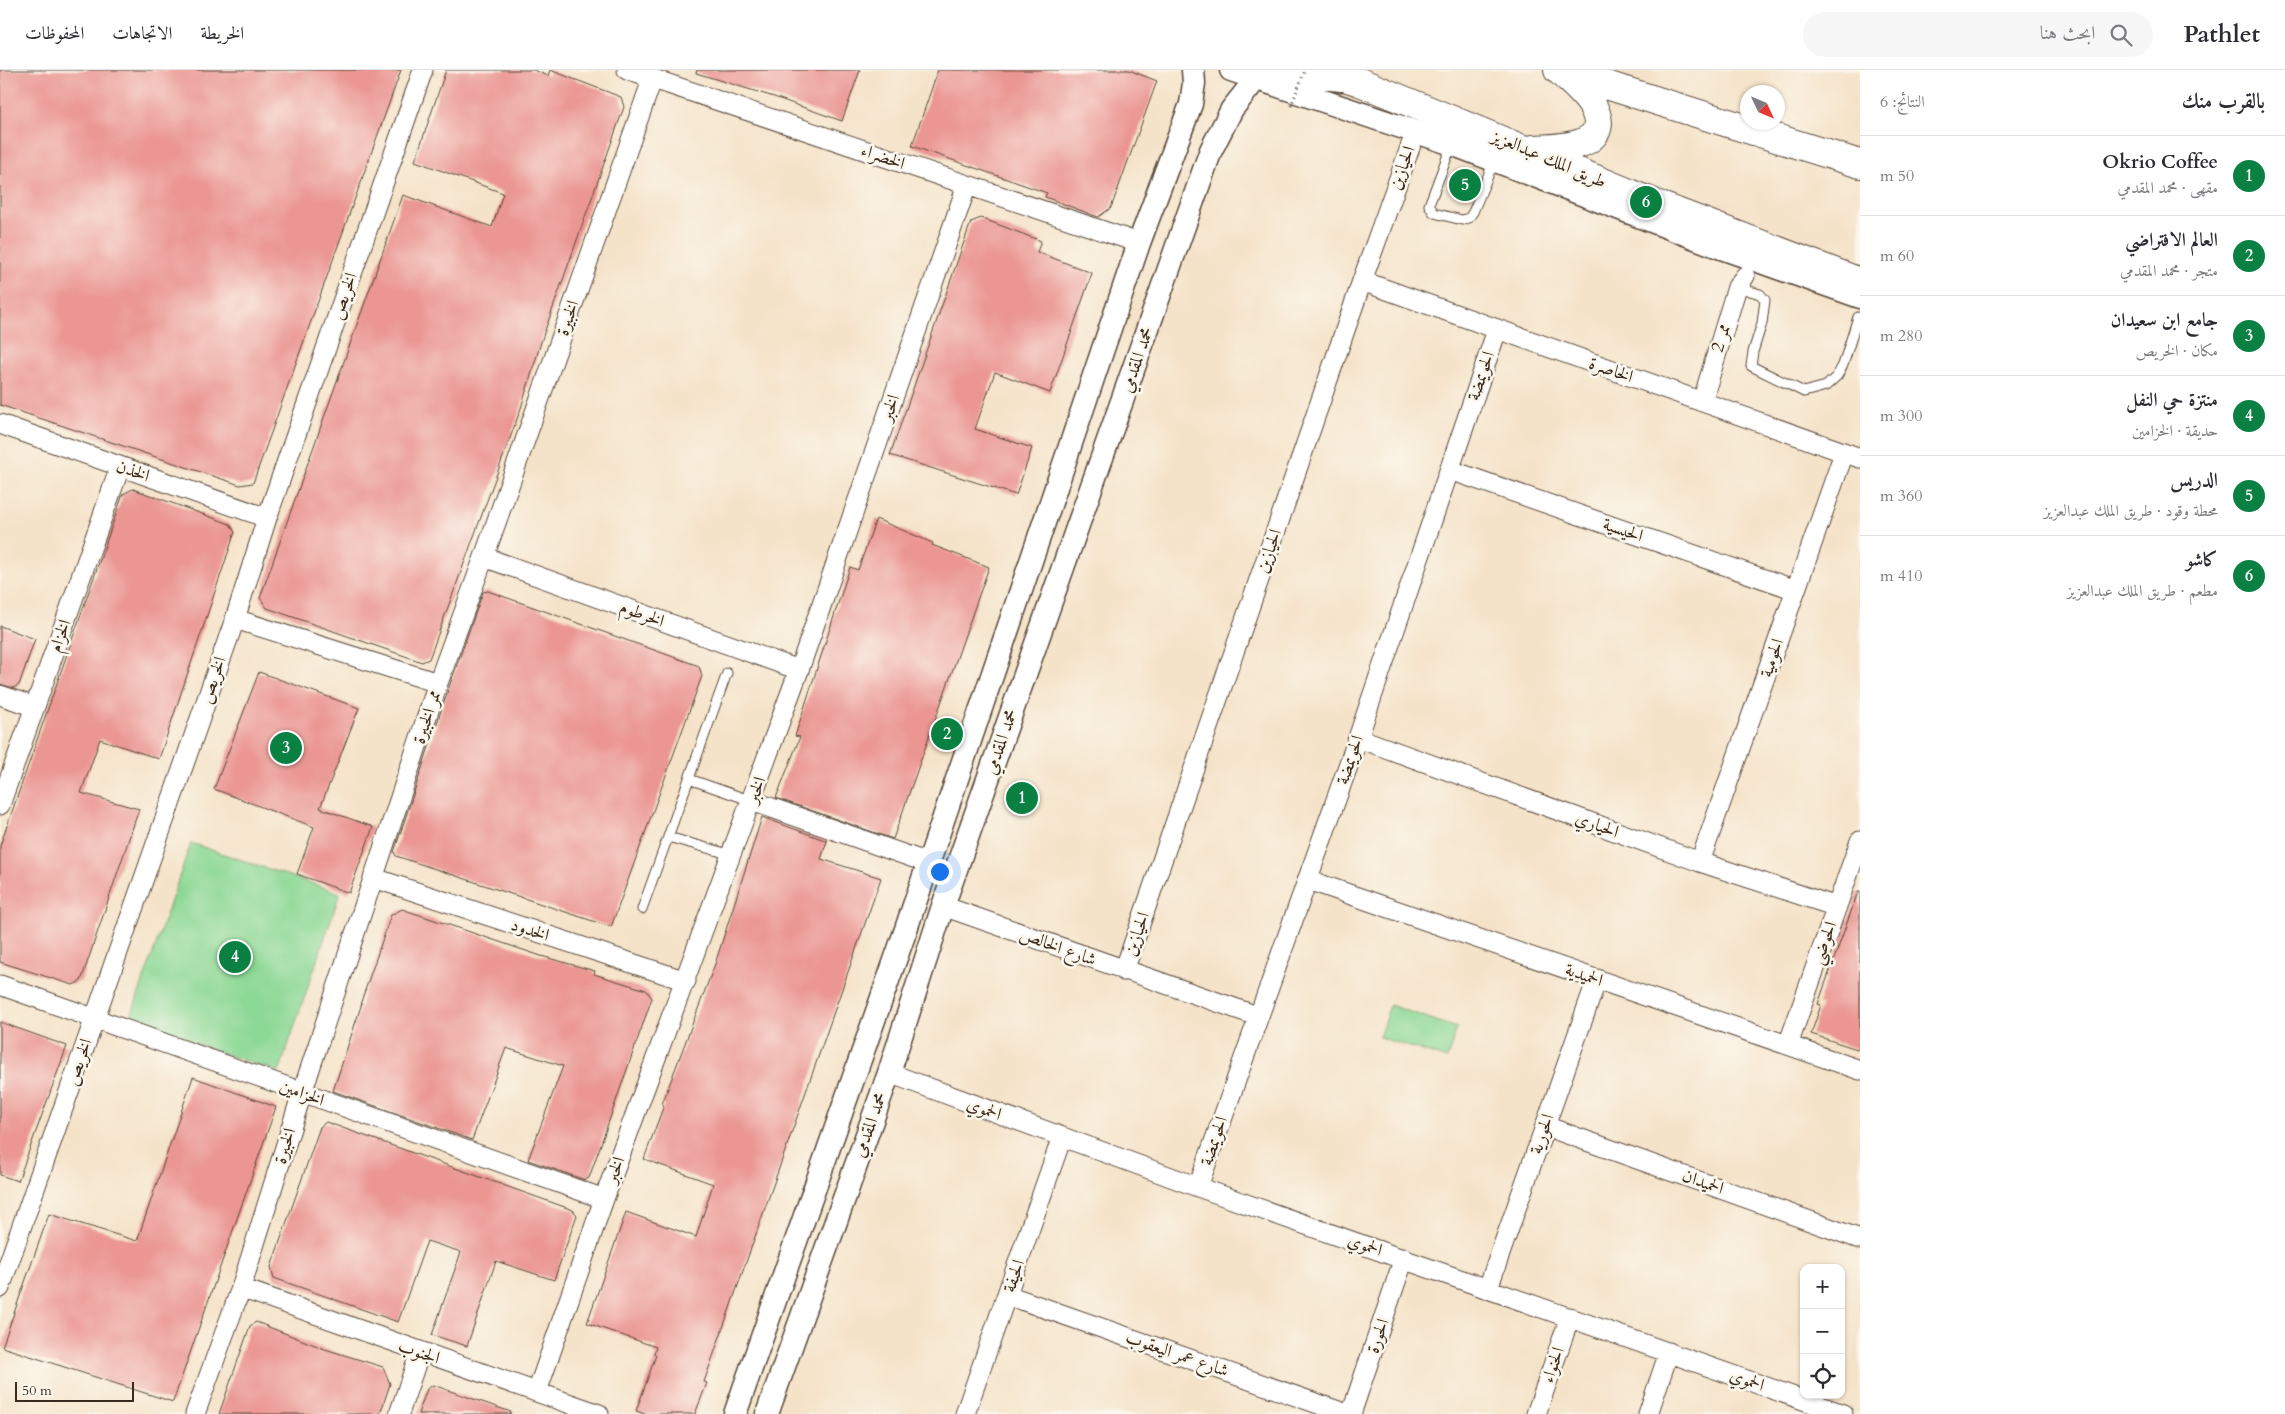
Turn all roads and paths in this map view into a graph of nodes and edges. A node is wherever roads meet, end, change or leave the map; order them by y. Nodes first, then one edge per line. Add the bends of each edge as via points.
1 (423, 70) edge
2 (627, 70) edge
3 (1193, 70) edge
4 (1231, 70) edge
5 (1305, 70) edge
6 (1322, 70) edge
7 (1559, 71) edge
8 (1264, 75) edge
9 (652, 80) junction
10 (1360, 82) junction
11 (1291, 106) dead end
12 (1416, 131) junction
13 (1181, 133) junction
14 (1452, 144) junction
15 (1211, 150) junction
16 (1526, 150) junction
17 (1499, 162) junction
18 (1860, 164) edge
19 (967, 185) junction
20 (1139, 243) junction
21 (1362, 281) junction
22 (1741, 282) joint
23 (1860, 282) edge
24 (1859, 307) edge
25 (1497, 330) junction
26 (1702, 402) junction
27 (0, 424) edge
28 (1852, 456) edge
29 (120, 467) junction
30 (1450, 470) junction
31 (267, 518) junction
32 (484, 557) junction
33 (1796, 590) junction
34 (235, 619) junction
35 (799, 670) junction
36 (727, 673) dead end
37 (438, 683) junction
38 (0, 695) edge
39 (35, 707) junction
40 (1358, 738) junction
41 (689, 779) junction
42 (752, 801) junction
43 (0, 805) edge
44 (668, 837) junction
45 (1860, 841) edge
46 (732, 854) junction
47 (1700, 862) junction
48 (928, 863) junction
49 (374, 878) junction
50 (1308, 880) junction
51 (943, 906) junction
52 (1837, 907) junction
53 (642, 910) dead end
54 (904, 934) junction
55 (931, 944) junction
56 (1124, 971) junction
57 (1597, 979) junction
58 (686, 981) junction
59 (0, 985) edge
60 (1257, 1016) junction
61 (94, 1018) junction
62 (1788, 1045) junction
63 (1860, 1070) edge
64 (888, 1073) junction
65 (302, 1093) junction
66 (1545, 1126) junction
67 (1062, 1137) junction
68 (1198, 1187) junction
69 (604, 1199) junction
70 (1860, 1238) edge
71 (1404, 1258) junction
72 (0, 1288) edge
73 (241, 1288) junction
74 (1488, 1288) junction
75 (1007, 1295) junction
76 (1570, 1317) junction
77 (420, 1352) junction
78 (1669, 1352) junction
79 (537, 1392) junction
80 (590, 1413) edge
81 (771, 1413) edge
82 (195, 1414) edge
83 (398, 1414) edge
84 (735, 1414) edge
85 (965, 1414) edge
86 (1347, 1414) edge
87 (1351, 1414) edge
88 (1536, 1414) edge
89 (1648, 1414) edge
90 (1843, 1414) edge

1 - 31 street, الخريص
2 - 9 street, الخضراء
3 - 13 street, محمد المقدمي via 1191,104
4 - 8 street
5 - 11 path, bridge
6 - 10 main road, طريق الملك عبدالعزيز
7 - 16 main road via 1596,112 1593,136 1569,147
7 - 18 main road
8 - 10 street
8 - 12 street
8 - 15 street, محمد المقدمي via 1232,108
9 - 19 street, الخضراء
9 - 32 street, الخبيرة
10 - 16 main road, طريق الملك عبدالعزيز
12 - 14 street
12 - 21 street, الحيازين
13 - 15 street
13 - 20 street, محمد المقدمي
14 - 17 street
14 - 17 lane via 1429,205 1434,213 1462,220 1468,218 1474,212 1490,171
15 - 51 street, محمد المقدمي
16 - 23 main road, طريق الملك عبدالعزيز
17 - 24 street
19 - 20 street, الخضراء
19 - 35 street, الخبر
20 - 48 street, محمد المقدمي
21 - 25 street, الخاصرة
21 - 56 street, الحيازين
22 - 24 lane via 1765,300 1751,366 1804,392 1826,386 1837,376
22 - 26 street, ممر 2
25 - 26 street, الخاصرة
25 - 30 street, الحويمضة
26 - 28 street, الخاصرة
27 - 29 street, الخذن
28 - 33 street, الحومية
29 - 31 street, الخذن
29 - 39 street, الخزام
30 - 33 street, الحيسية
30 - 40 street, الحويمضة
31 - 34 street, الخريص
32 - 35 street, الخرطوم
32 - 37 street, ممر الخبيرة
33 - 47 street, الحومية
34 - 37 street
34 - 61 street, الخريص
35 - 42 street, الخبر
36 - 41 lane
37 - 49 street, ممر الخبيرة
38 - 39 street
39 - 43 street, الخزام
40 - 47 street, الحياري
40 - 50 street, الحويمضة
41 - 42 lane
41 - 44 lane
42 - 46 street, الخبر
42 - 48 street
44 - 46 lane
44 - 53 lane
45 - 52 street, الحوضي
46 - 58 street, الخبر
47 - 52 street, الحياري
48 - 54 street, محمد المقدمي
49 - 58 street, الخدود
49 - 65 street, الخبيرة
50 - 57 street, الحميدية
50 - 60 street, الحويمضة
51 - 55 street, محمد المقدمي
51 - 56 street, شارع الخالص
52 - 62 street, الحوضي
54 - 55 street
54 - 84 street, محمد المقدمي
55 - 64 street, محمد المقدمي
56 - 60 street, شارع الخالص
57 - 62 street, الحميدية
57 - 66 street, الحورية
58 - 69 street, الخبر
59 - 61 street, الخزامين
60 - 68 street, الحويمضة
61 - 65 street, الخزامين
61 - 72 street, الخريص
62 - 63 street, الحميدية
64 - 67 street, الحموي
64 - 81 street, محمد المقدمي
65 - 69 street, الخزامين
65 - 73 street, الخبيرة
66 - 70 street, الحميدان
66 - 74 street, الحورية
67 - 68 street, الحموي
67 - 75 street, الحيفة
68 - 71 street, الحموي
69 - 79 street, الخبر
71 - 74 street, الحموي
71 - 87 street, الحورة
73 - 77 street, الجنوب
73 - 82 street, الخبيرة
74 - 76 street, الحموي
75 - 85 street, الحيفة
75 - 86 street, شارع عمر اليعقوب
76 - 78 street, الحموي
76 - 88 street, الحنواء
77 - 79 street, الجنوب
77 - 83 street
78 - 89 street
78 - 90 street, الحموي
79 - 80 street, الجنوب

